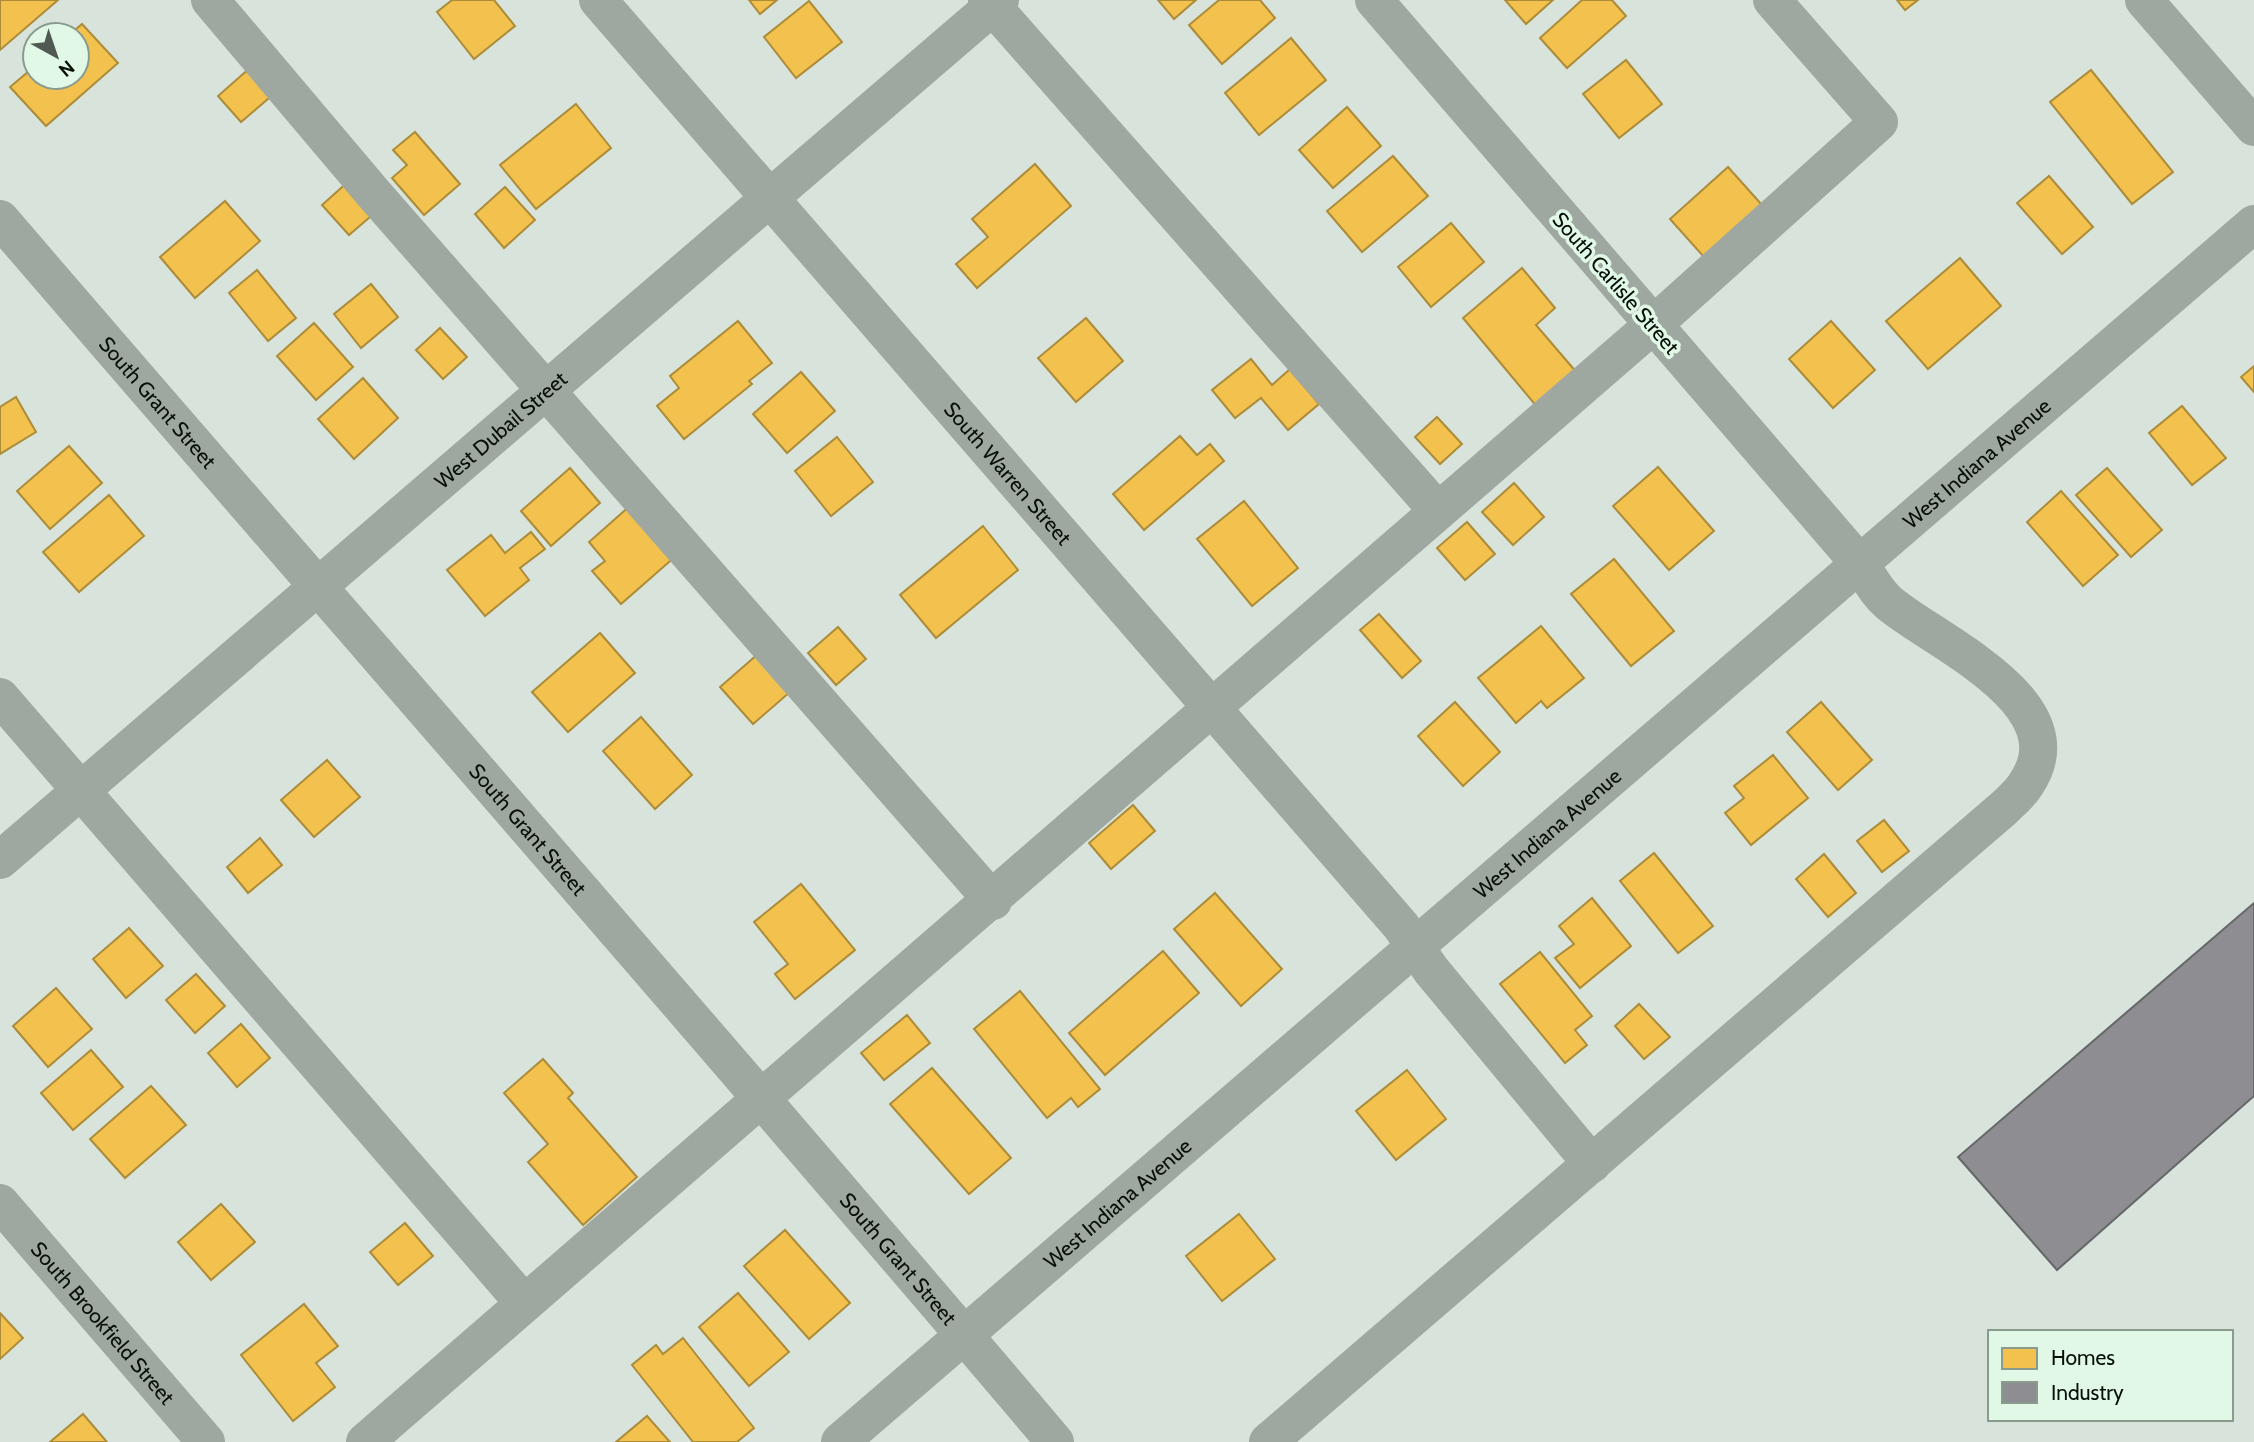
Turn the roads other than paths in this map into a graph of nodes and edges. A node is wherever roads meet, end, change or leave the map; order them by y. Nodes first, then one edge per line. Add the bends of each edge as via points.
1 (210, 0) edge
2 (598, 0) edge
3 (1374, 0) edge
4 (1772, 0) edge
5 (2144, 0) edge
6 (994, 2) edge
7 (2254, 127) edge
8 (770, 196) junction
9 (0, 219) edge
10 (2254, 223) edge
11 (1653, 326) junction
12 (546, 391) junction
13 (1438, 511) junction
14 (1860, 564) junction
15 (320, 587) junction
16 (0, 698) edge
17 (1213, 707) junction
18 (81, 791) junction
19 (0, 860) edge
20 (993, 901) junction
21 (1415, 947) junction
22 (763, 1099) junction
23 (1592, 1164) junction
24 (0, 1203) edge
25 (524, 1303) junction
26 (963, 1334) junction
27 (206, 1442) edge
28 (365, 1442) edge
29 (840, 1442) edge
30 (1055, 1442) edge
31 (1268, 1442) edge

1 - 12 street
2 - 8 street, South Warren Street
3 - 11 street, South Carlisle Street
4 - 11 street via 1878,122
5 - 7 street
6 - 8 street, West Dubail Street
6 - 13 street
8 - 12 street, West Dubail Street
8 - 17 street, South Warren Street
9 - 15 street, South Grant Street
10 - 14 street, West Indiana Avenue
11 - 13 street
11 - 14 street, South Carlisle Street
12 - 15 street, West Dubail Street
12 - 20 street
13 - 17 street
14 - 21 street, West Indiana Avenue
14 - 23 street, South Carlisle Street via 1887,602 1985,668 2025,709 2035,729 2037,756 2027,784
15 - 18 street, West Dubail Street
15 - 22 street, South Grant Street
16 - 18 street
17 - 20 street
17 - 21 street, South Warren Street
18 - 19 street, West Dubail Street
18 - 25 street
20 - 22 street
21 - 23 street, South Warren Street
21 - 26 street, West Indiana Avenue
22 - 25 street
22 - 26 street, South Grant Street
23 - 31 street, South Carlisle Street
24 - 27 street, South Brookfield Street
25 - 28 street
26 - 29 street, West Indiana Avenue
26 - 30 street, South Grant Street

